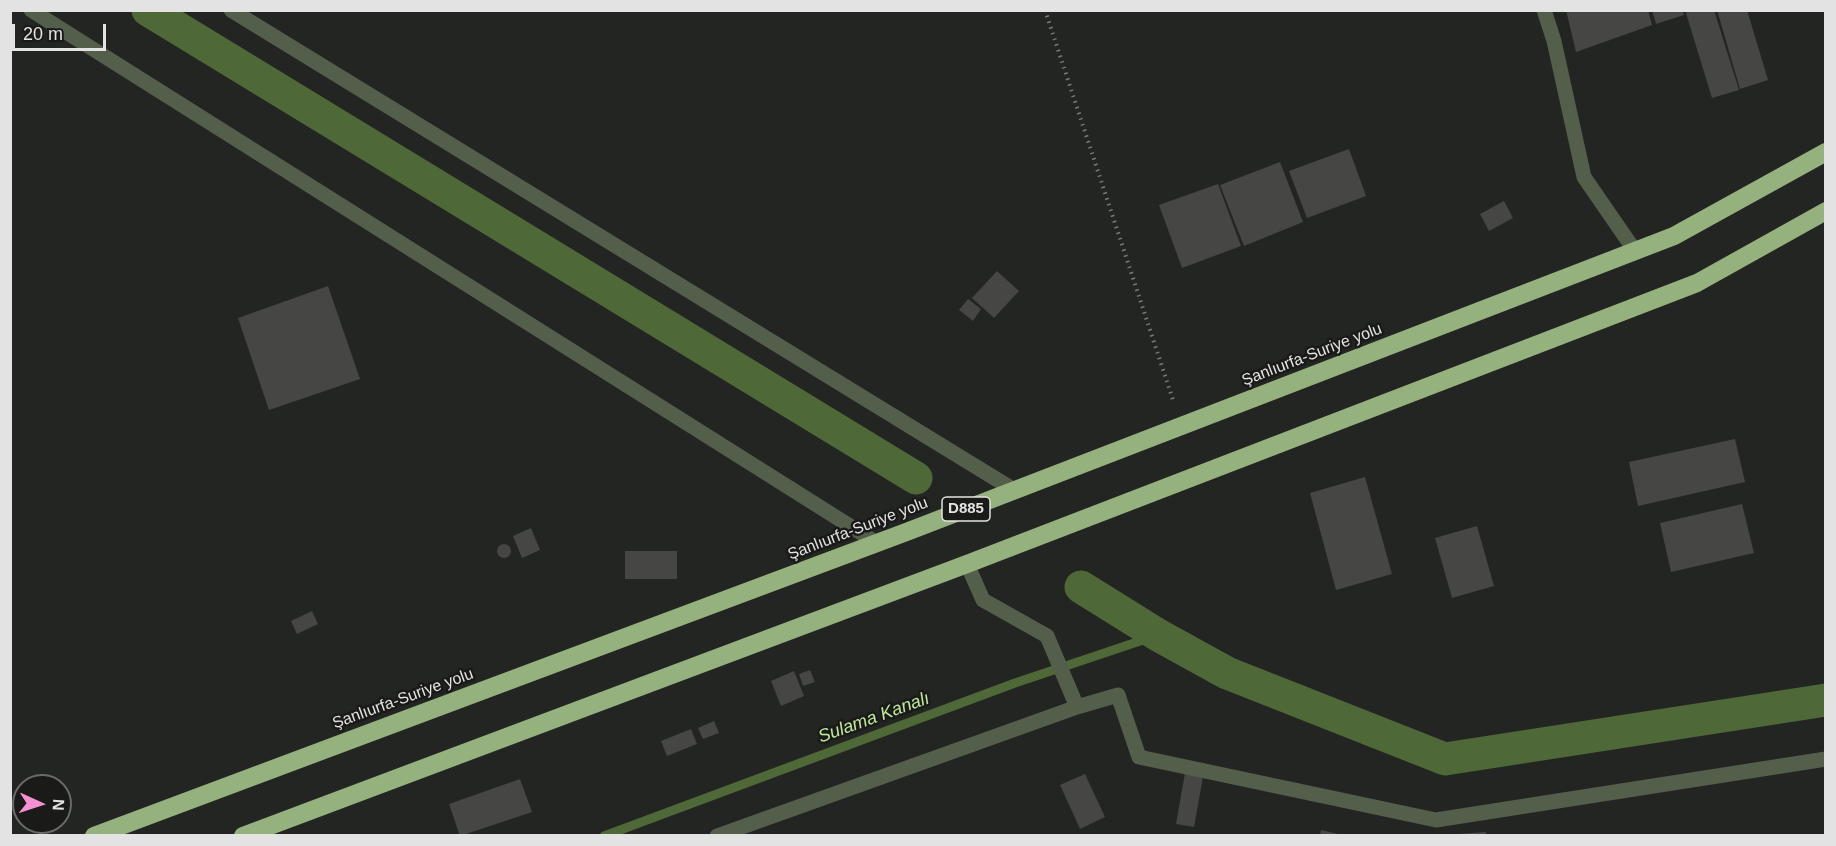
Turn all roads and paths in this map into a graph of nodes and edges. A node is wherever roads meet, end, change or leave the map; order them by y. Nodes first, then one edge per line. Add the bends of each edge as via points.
1 (31, 10) edge
2 (231, 10) edge
3 (1045, 10) edge
4 (1544, 10) edge
5 (1826, 152) edge
6 (1826, 211) edge
7 (1635, 252) junction
8 (1181, 426) junction
9 (1014, 490) junction
10 (877, 543) junction
11 (967, 564) junction
12 (1076, 703) junction
13 (1826, 759) edge
14 (94, 836) edge
15 (243, 836) edge
16 (717, 836) edge

1 - 10 street
2 - 9 street
3 - 8 path
4 - 7 street via 1584,177
5 - 7 highway, Şanlıurfa-Suriye yolu / D885 via 1674,236
6 - 11 highway via 1696,283
7 - 8 highway, Şanlıurfa-Suriye yolu / D885
8 - 9 highway, Şanlıurfa-Suriye yolu / D885
9 - 10 highway, Şanlıurfa-Suriye yolu / D885
10 - 14 highway, Şanlıurfa-Suriye yolu / D885
11 - 12 street via 984,600 1047,636
11 - 15 highway
12 - 13 street via 1118,695 1139,757 1436,820
12 - 16 street

